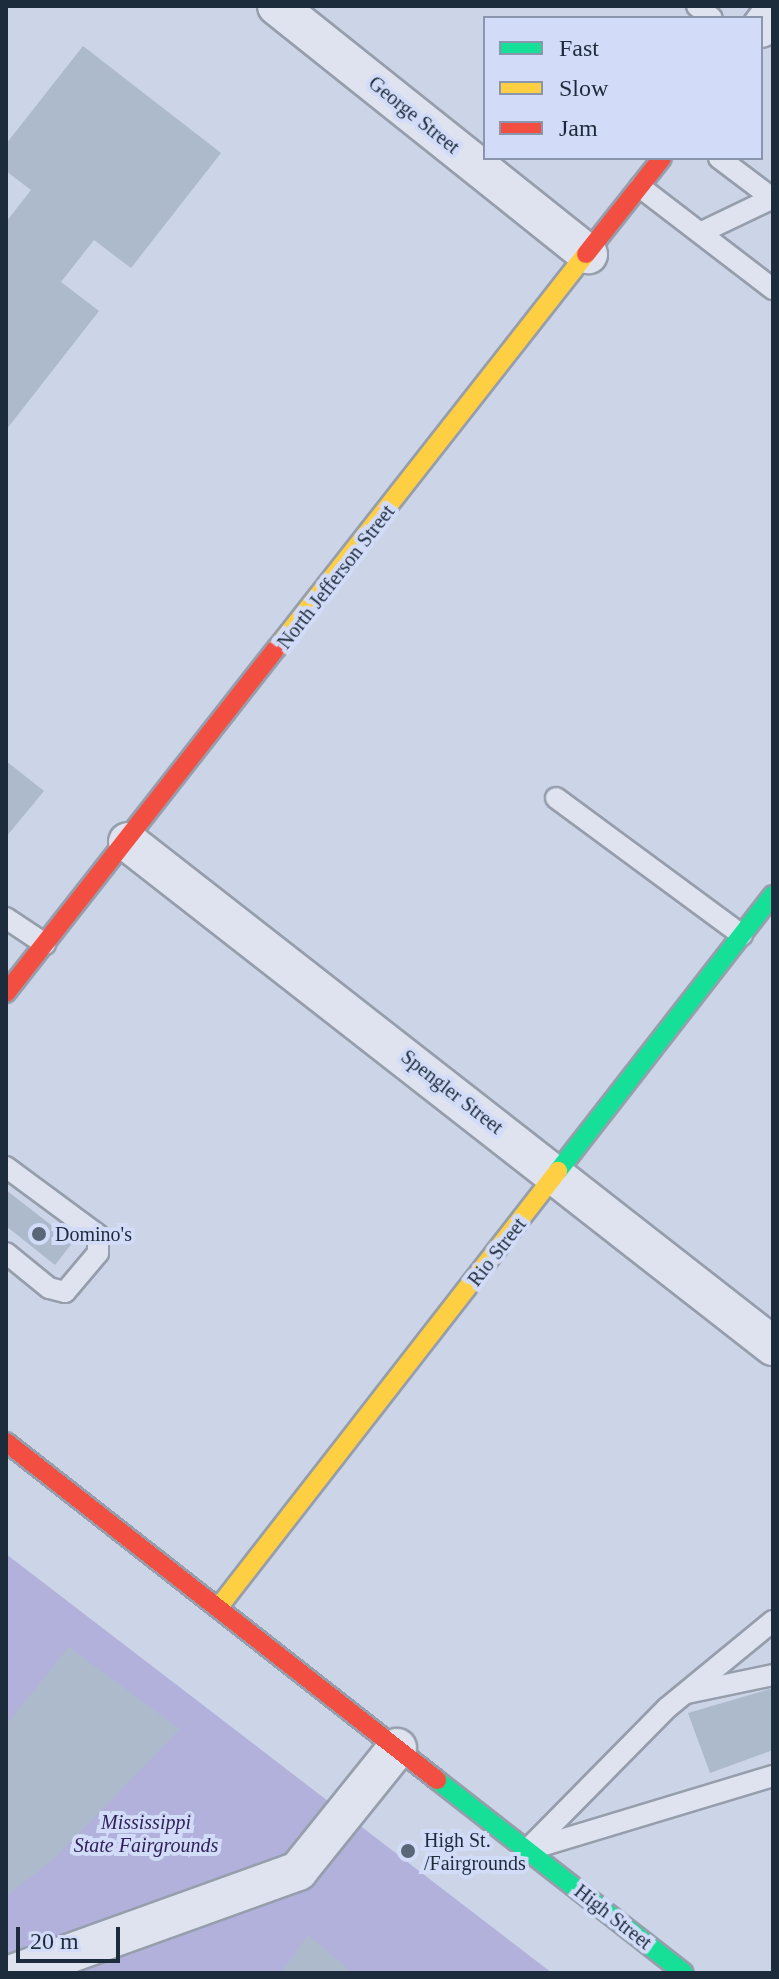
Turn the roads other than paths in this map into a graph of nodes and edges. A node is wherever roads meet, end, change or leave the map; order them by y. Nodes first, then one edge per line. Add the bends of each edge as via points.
1 (277, 6) edge
2 (660, 160) edge
3 (722, 160) edge
4 (640, 187) junction
5 (773, 198) edge
6 (702, 232) junction
7 (588, 254) junction
8 (773, 289) edge
9 (556, 798) dead end
10 (128, 842) junction
11 (773, 895) edge
12 (6, 918) edge
13 (742, 935) junction
14 (45, 944) junction
15 (6, 993) edge
16 (15, 1172) edge
17 (558, 1174) junction
18 (6, 1239) edge
19 (6, 1253) edge
20 (773, 1346) edge
21 (6, 1442) edge
22 (218, 1608) junction
23 (773, 1621) edge
24 (773, 1675) edge
25 (683, 1694) junction
26 (397, 1748) junction
27 (773, 1776) edge
28 (534, 1856) junction
29 (15, 1973) edge
30 (684, 1973) edge

1 - 7 street, George Street
2 - 4 street, North Jefferson Street
3 - 5 lane
4 - 6 lane
4 - 7 street, North Jefferson Street
5 - 6 lane
6 - 8 lane
7 - 10 street, North Jefferson Street
9 - 13 lane
10 - 14 street, North Jefferson Street
10 - 17 street, Spengler Street
11 - 13 street, Rio Street
12 - 14 lane
13 - 17 street, Rio Street
14 - 15 street, North Jefferson Street
16 - 18 lane via 21,1192 89,1248 57,1279
16 - 19 lane via 98,1235 98,1253 65,1292 49,1288
17 - 20 street, Spengler Street
17 - 22 street, Rio Street
21 - 22 street, High Street
22 - 26 street, High Street
23 - 25 lane
24 - 25 lane
25 - 28 lane
26 - 28 street, High Street
26 - 29 street via 298,1871
27 - 28 lane
28 - 30 street, High Street

